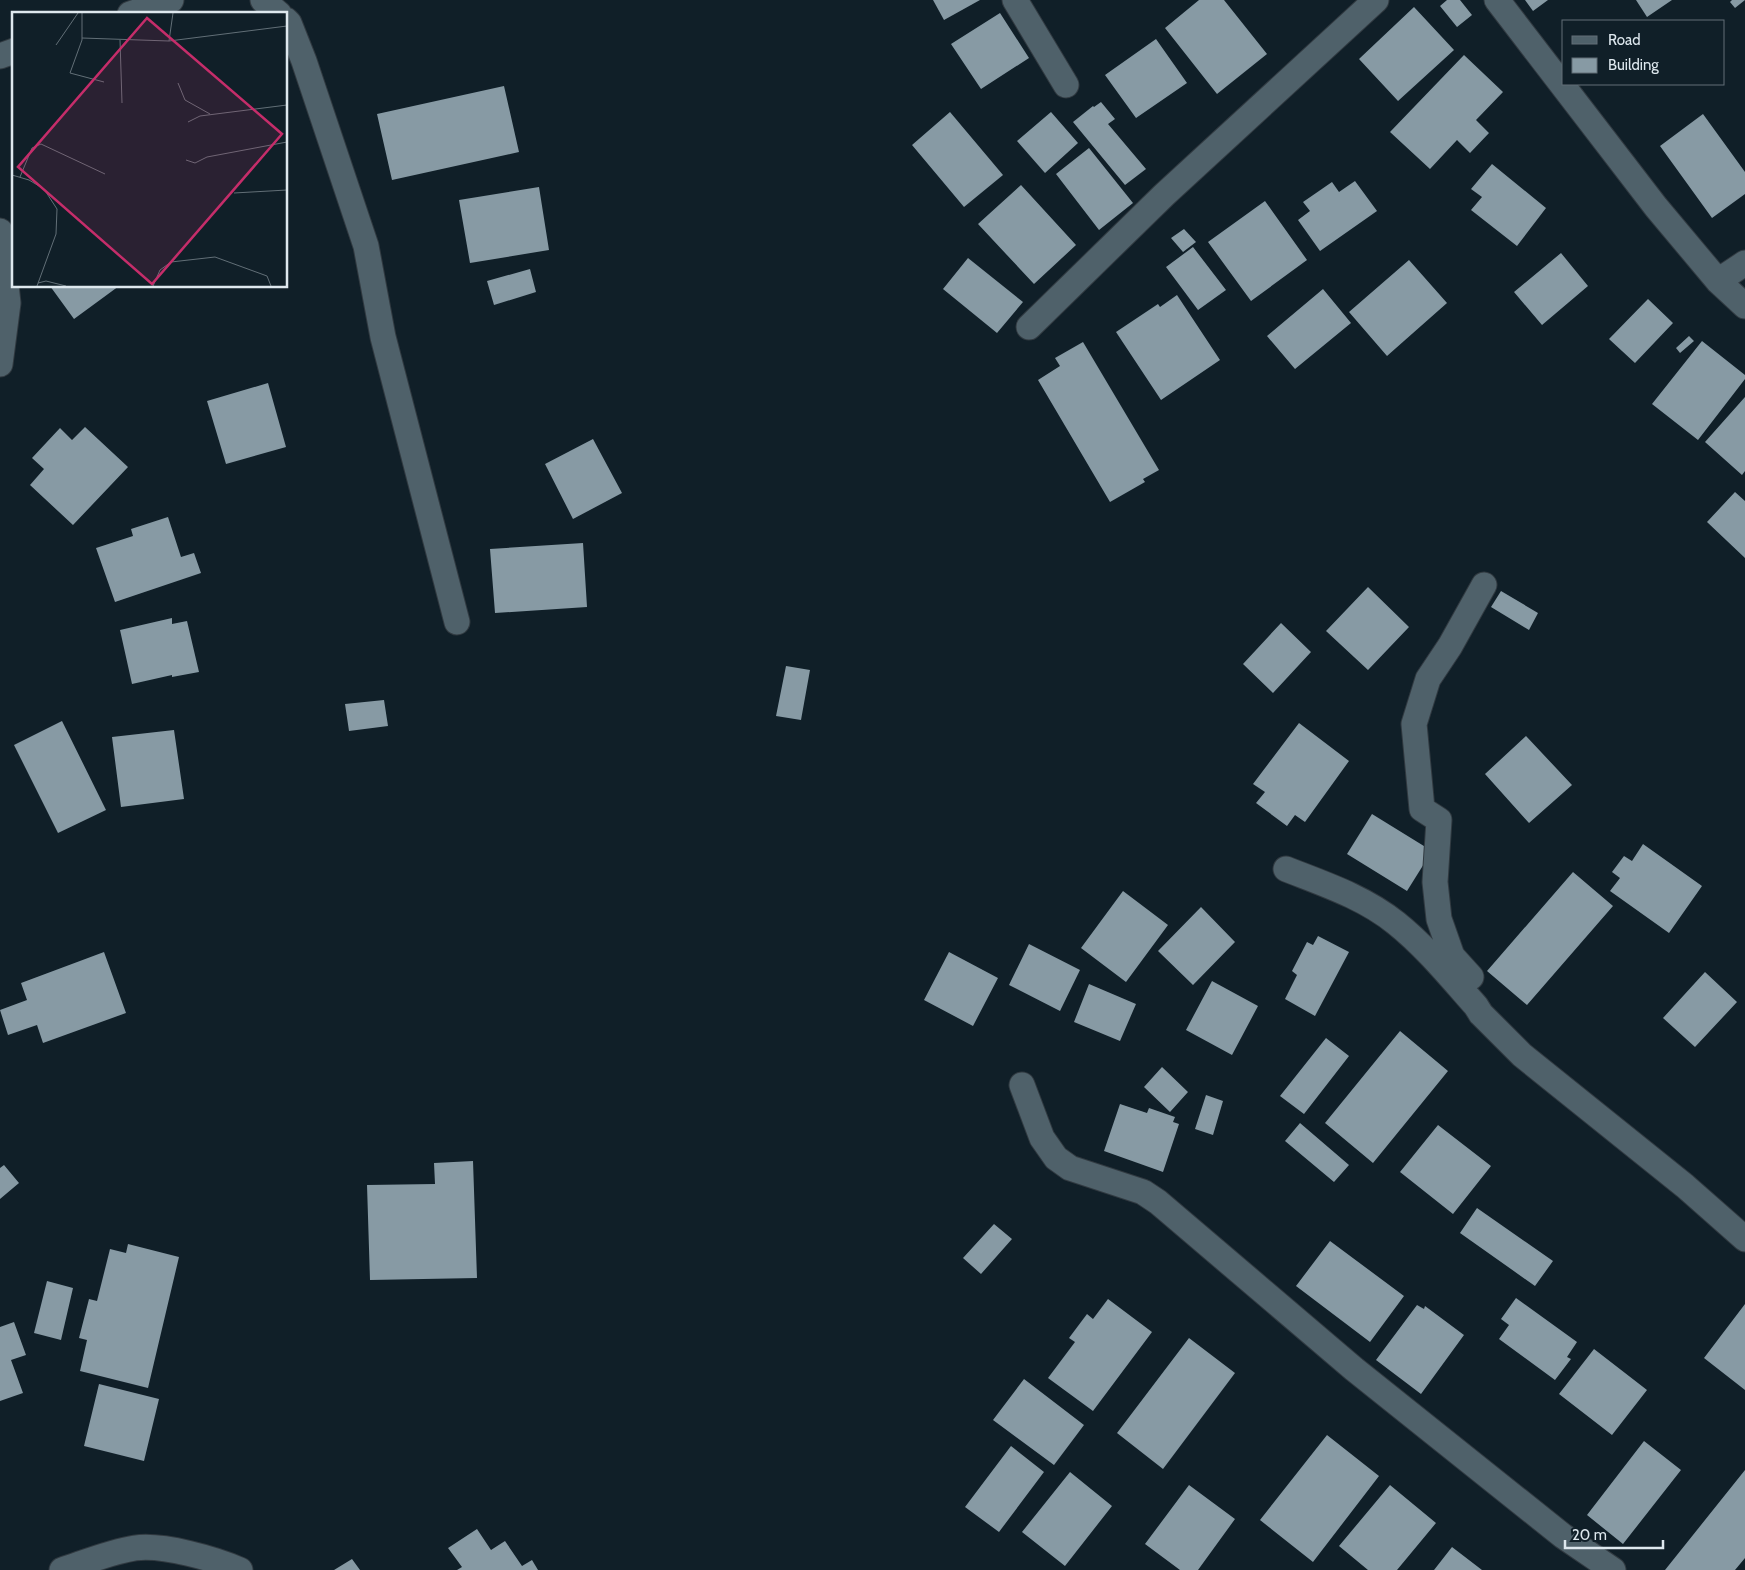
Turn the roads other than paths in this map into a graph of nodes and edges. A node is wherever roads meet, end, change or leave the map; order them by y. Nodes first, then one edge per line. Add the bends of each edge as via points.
1 (171, 0) edge
2 (263, 0) edge
3 (1015, 0) edge
4 (1376, 0) edge
5 (1497, 0) edge
6 (136, 12) edge
7 (277, 12) edge
8 (288, 22) edge
9 (12, 52) edge
10 (0, 56) edge
11 (1066, 85) dead end
12 (1562, 85) edge
13 (1562, 85) edge
14 (0, 232) edge
15 (1745, 263) edge
16 (1718, 281) junction
17 (1745, 306) edge
18 (1029, 327) dead end
19 (0, 364) edge
20 (1484, 585) dead end
21 (457, 622) dead end
22 (1286, 869) dead end
23 (1476, 1006) junction
24 (1022, 1085) dead end
25 (1745, 1239) edge
26 (62, 1570) edge
27 (240, 1570) edge
28 (1613, 1570) edge

1 - 6 street
2 - 7 street
3 - 11 street
4 - 18 street via 1164,195
5 - 12 street
8 - 21 street via 366,246 383,337
9 - 10 street
13 - 16 street via 1656,207
14 - 19 street via 8,303
15 - 16 street
16 - 17 street
20 - 23 street via 1428,679 1414,724 1422,810 1439,820 1435,882 1438,919 1452,956 1479,986
22 - 23 street via 1353,896 1396,923
23 - 25 street via 1522,1055 1685,1186
24 - 28 street via 1042,1138 1056,1158 1070,1168 1143,1192 1158,1202 1354,1369 1563,1536
26 - 27 street via 137,1548 158,1548 193,1555

